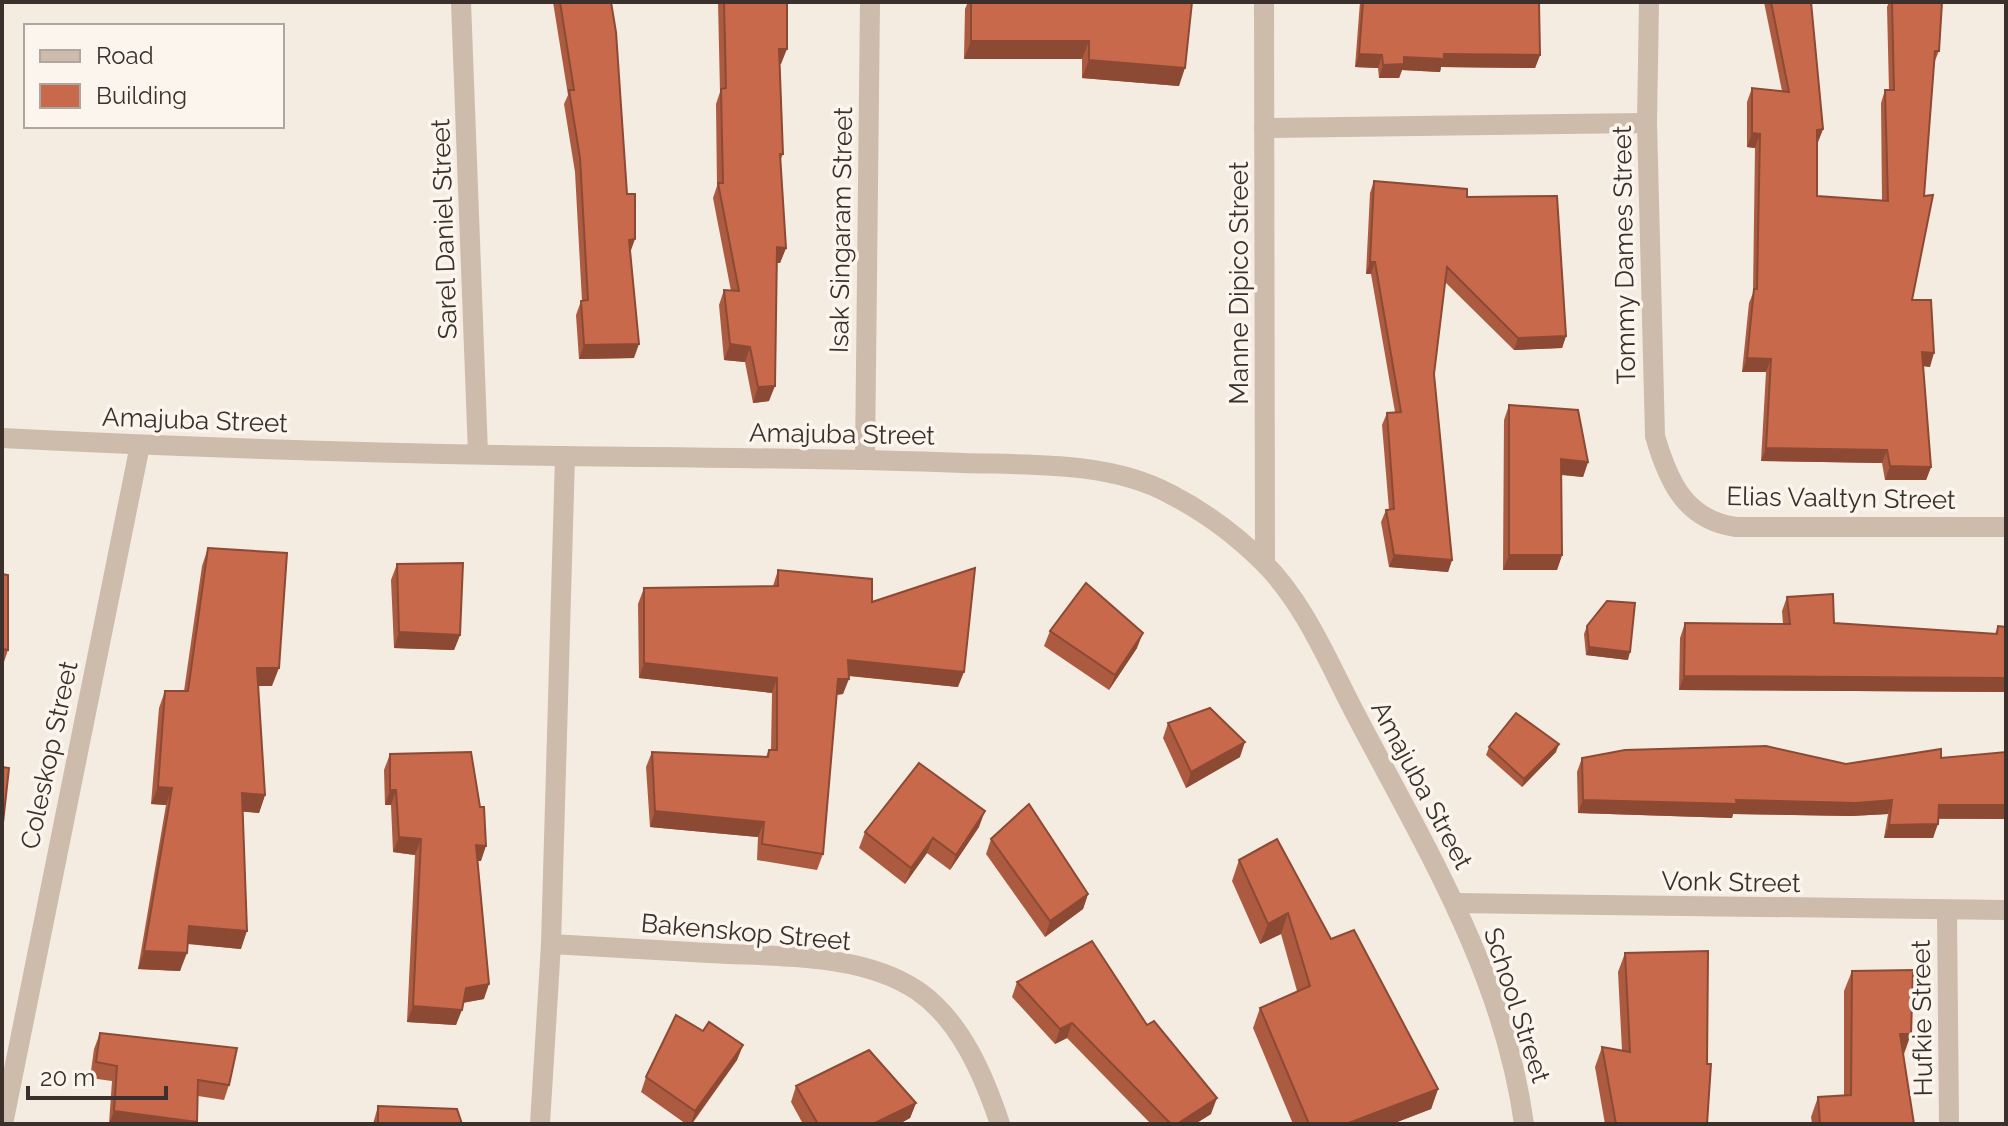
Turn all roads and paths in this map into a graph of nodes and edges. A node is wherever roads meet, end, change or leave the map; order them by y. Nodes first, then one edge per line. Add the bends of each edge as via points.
1 (461, 2) edge
2 (870, 2) edge
3 (1264, 2) edge
4 (1649, 2) edge
5 (1647, 123) junction
6 (1264, 128) junction
7 (2, 438) edge
8 (140, 445) junction
9 (478, 454) junction
10 (565, 456) junction
11 (865, 459) junction
12 (1682, 499) joint
13 (2006, 527) edge
14 (1265, 563) junction
15 (1455, 903) junction
16 (2006, 910) edge
17 (1947, 911) junction
18 (551, 944) junction
19 (3, 1124) edge
20 (540, 1124) edge
21 (1000, 1124) edge
22 (1524, 1124) edge
23 (1949, 1124) edge

1 - 9 street, Sarel Daniel Street
2 - 11 street, Isak Singaram Street
3 - 6 street, Manne Dipico Street
4 - 5 street, Tommy Dames Street
5 - 6 street
5 - 12 street, Tommy Dames Street via 1655,436 1667,476
6 - 14 street, Manne Dipico Street
7 - 8 street, Amajuba Street
8 - 9 street, Amajuba Street
8 - 19 street, Coleskop Street
9 - 10 street, Amajuba Street
10 - 11 street, Amajuba Street
10 - 18 street
11 - 14 street, Amajuba Street via 1045,466 1121,475 1167,491
12 - 13 street, Elias Vaaltyn Street via 1702,517 1736,527
14 - 15 street, Amajuba Street via 1303,615
15 - 17 street, Vonk Street
15 - 22 street, School Street via 1506,1036
16 - 17 street, Vonk Street
17 - 23 street, Hufkie Street
18 - 20 street
18 - 21 street, Bakenskop Street via 776,957 842,964 894,978 941,1011 968,1049

